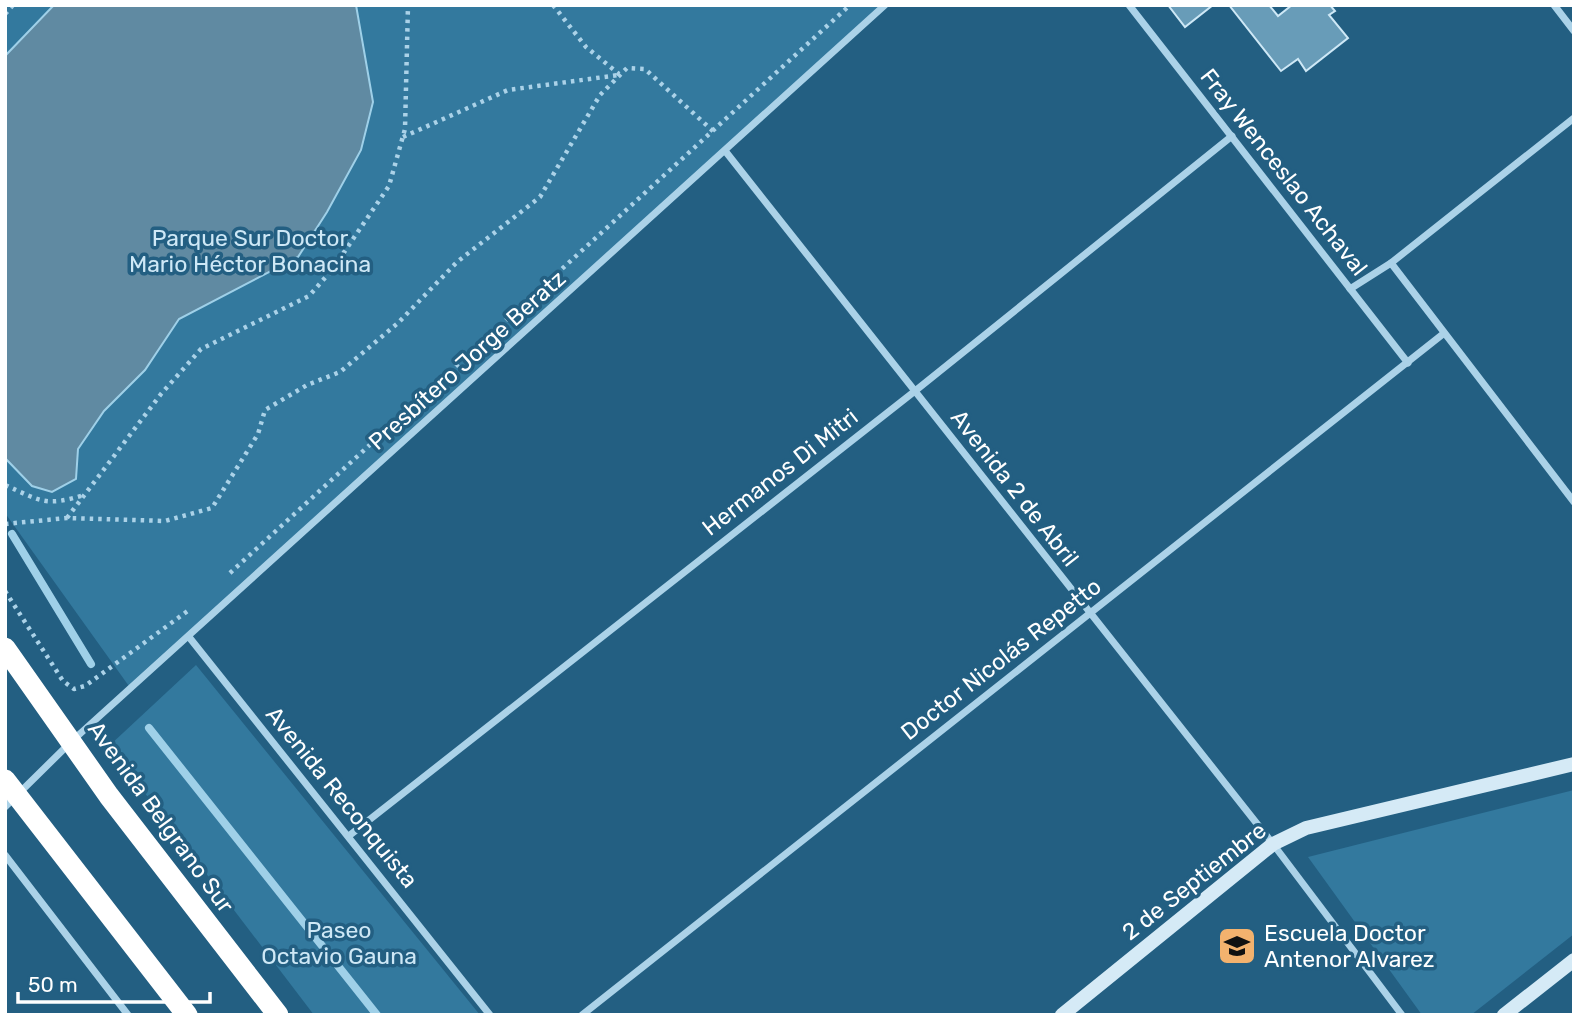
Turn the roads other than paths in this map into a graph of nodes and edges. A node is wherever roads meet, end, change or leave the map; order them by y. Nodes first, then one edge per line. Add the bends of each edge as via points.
1 (885, 5) edge
2 (1129, 5) edge
3 (1553, 5) edge
4 (1574, 31) edge
5 (1574, 118) edge
6 (1232, 136) junction
7 (726, 152) junction
8 (1391, 263) junction
9 (1350, 289) junction
10 (1443, 334) junction
11 (1408, 363) junction
12 (915, 391) junction
13 (1574, 502) edge
14 (1089, 614) junction
15 (189, 637) junction
16 (5, 648) edge
17 (72, 741) junction
18 (1574, 764) edge
19 (9, 795) edge
20 (350, 835) junction
21 (1273, 844) junction
22 (5, 855) edge
23 (1574, 960) edge
24 (128, 1015) edge
25 (187, 1015) edge
26 (278, 1015) edge
27 (489, 1015) edge
28 (582, 1015) edge
29 (1062, 1015) edge
30 (1402, 1015) edge
31 (1504, 1015) edge

1 - 7 street, Presbítero Jorge Beratz
2 - 6 street, Fray Wenceslao Achaval
3 - 4 street
5 - 8 street
6 - 9 street, Fray Wenceslao Achaval
6 - 12 street, Hermanos Di Mitri
7 - 12 street, Avenida 2 de Abril
7 - 15 street, Presbítero Jorge Beratz
8 - 9 street
8 - 10 street, Fray Wenceslao Achaval
9 - 11 street, Fray Wenceslao Achaval
10 - 11 street, Doctor Nicolás Repetto
10 - 13 street, Fray Wenceslao Achaval
11 - 14 street, Doctor Nicolás Repetto
12 - 14 street, Avenida 2 de Abril
12 - 20 street, Hermanos Di Mitri
14 - 21 street, Avenida 2 de Abril
14 - 28 street, Doctor Nicolás Repetto
15 - 17 street, Presbítero Jorge Beratz
15 - 20 street, Avenida Reconquista
16 - 17 highway, Avenida Belgrano Sur
17 - 19 street, Presbítero Jorge Beratz
17 - 26 highway, Avenida Belgrano Sur via 156,859
18 - 21 main road, 2 de Septiembre via 1328,821
19 - 25 highway
20 - 27 street, Avenida Reconquista
21 - 29 main road, 2 de Septiembre
21 - 30 street, Avenida 2 de Abril
22 - 24 street
23 - 31 main road

